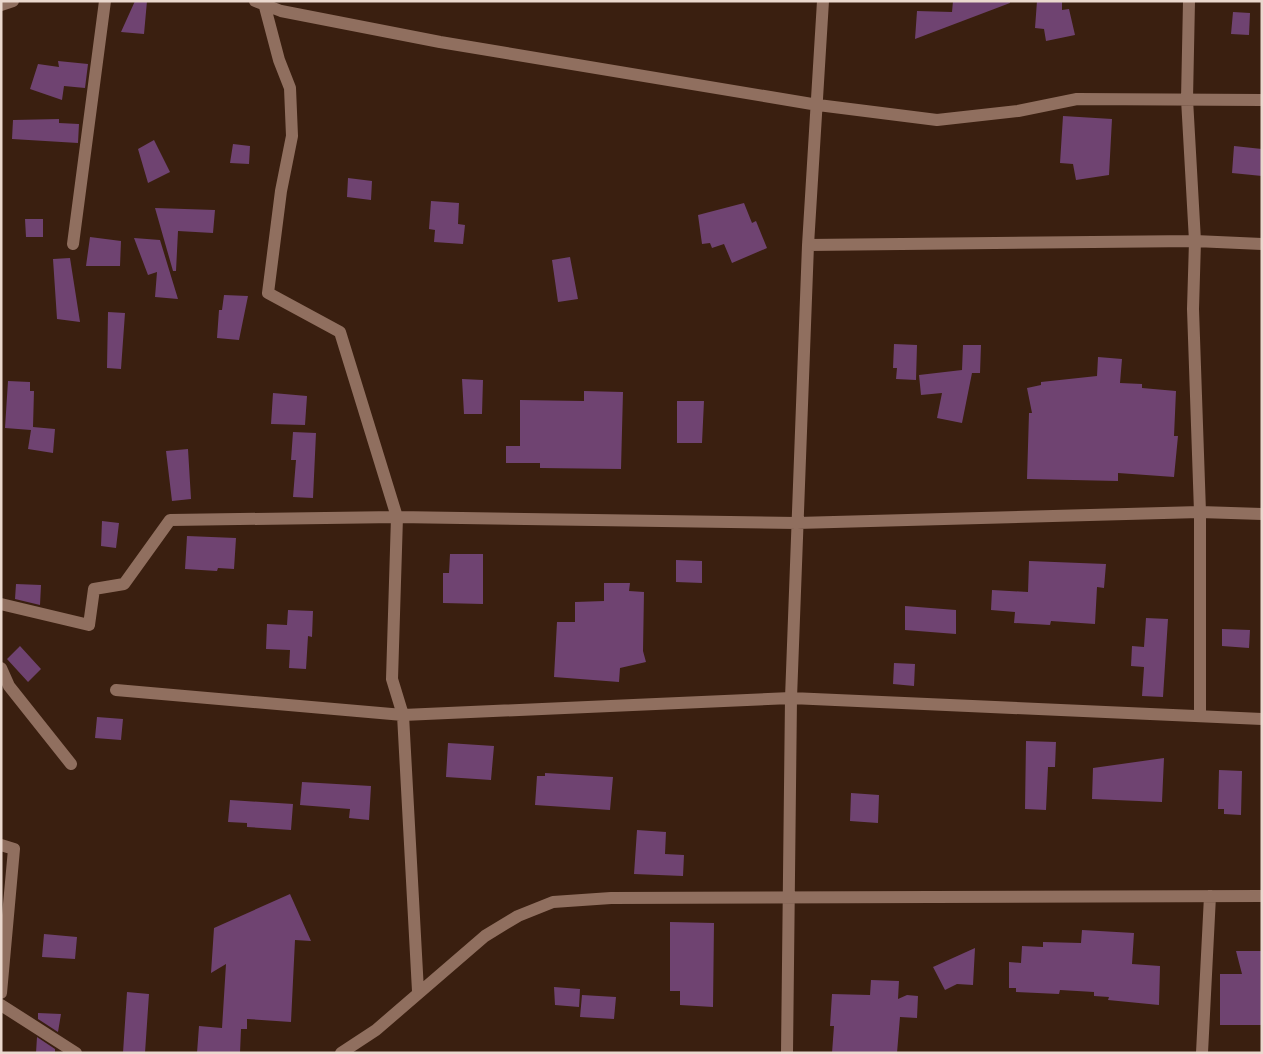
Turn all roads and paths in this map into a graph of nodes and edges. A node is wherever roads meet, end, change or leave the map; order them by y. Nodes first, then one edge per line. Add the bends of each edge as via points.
1 (13, 1) edge
2 (105, 1) edge
3 (823, 1) edge
4 (1189, 1) edge
5 (260, 4) edge
6 (1, 5) edge
7 (1187, 99) junction
8 (1262, 100) edge
9 (818, 105) junction
10 (1195, 241) junction
11 (73, 244) dead end
12 (1262, 244) edge
13 (808, 245) junction
14 (1200, 512) junction
15 (1262, 514) edge
16 (397, 517) junction
17 (797, 523) junction
18 (1, 604) edge
19 (1, 668) edge
20 (116, 690) dead end
21 (791, 698) junction
22 (403, 715) junction
23 (1200, 715) junction
24 (1262, 718) edge
25 (71, 764) dead end
26 (1, 845) edge
27 (1210, 896) junction
28 (1262, 896) edge
29 (788, 899) junction
30 (418, 991) junction
31 (1, 994) edge
32 (1, 1005) edge
33 (76, 1053) edge
34 (342, 1053) edge
35 (787, 1053) edge
36 (1202, 1053) edge

1 - 6 street
2 - 11 street
3 - 9 street
4 - 7 street
5 - 9 street via 440,42
5 - 16 street via 290,88 292,136 268,293 340,332
7 - 8 street
7 - 9 street via 1077,99 1018,111 937,120
7 - 10 street
9 - 13 street
10 - 12 street
10 - 13 street
10 - 14 street via 1193,309
13 - 17 street
14 - 15 street
14 - 17 street
14 - 23 street
16 - 17 street
16 - 18 street via 170,520 124,584 94,589 89,625
16 - 22 street via 392,679
17 - 21 street
19 - 25 street via 9,686
20 - 22 street
21 - 22 street
21 - 23 street
21 - 29 street
22 - 30 street
23 - 24 street
26 - 31 street via 14,849
27 - 28 street
27 - 29 street
27 - 36 street
29 - 30 street via 611,898 553,902 518,916 485,936
29 - 35 street
30 - 34 street via 376,1030
32 - 33 street

